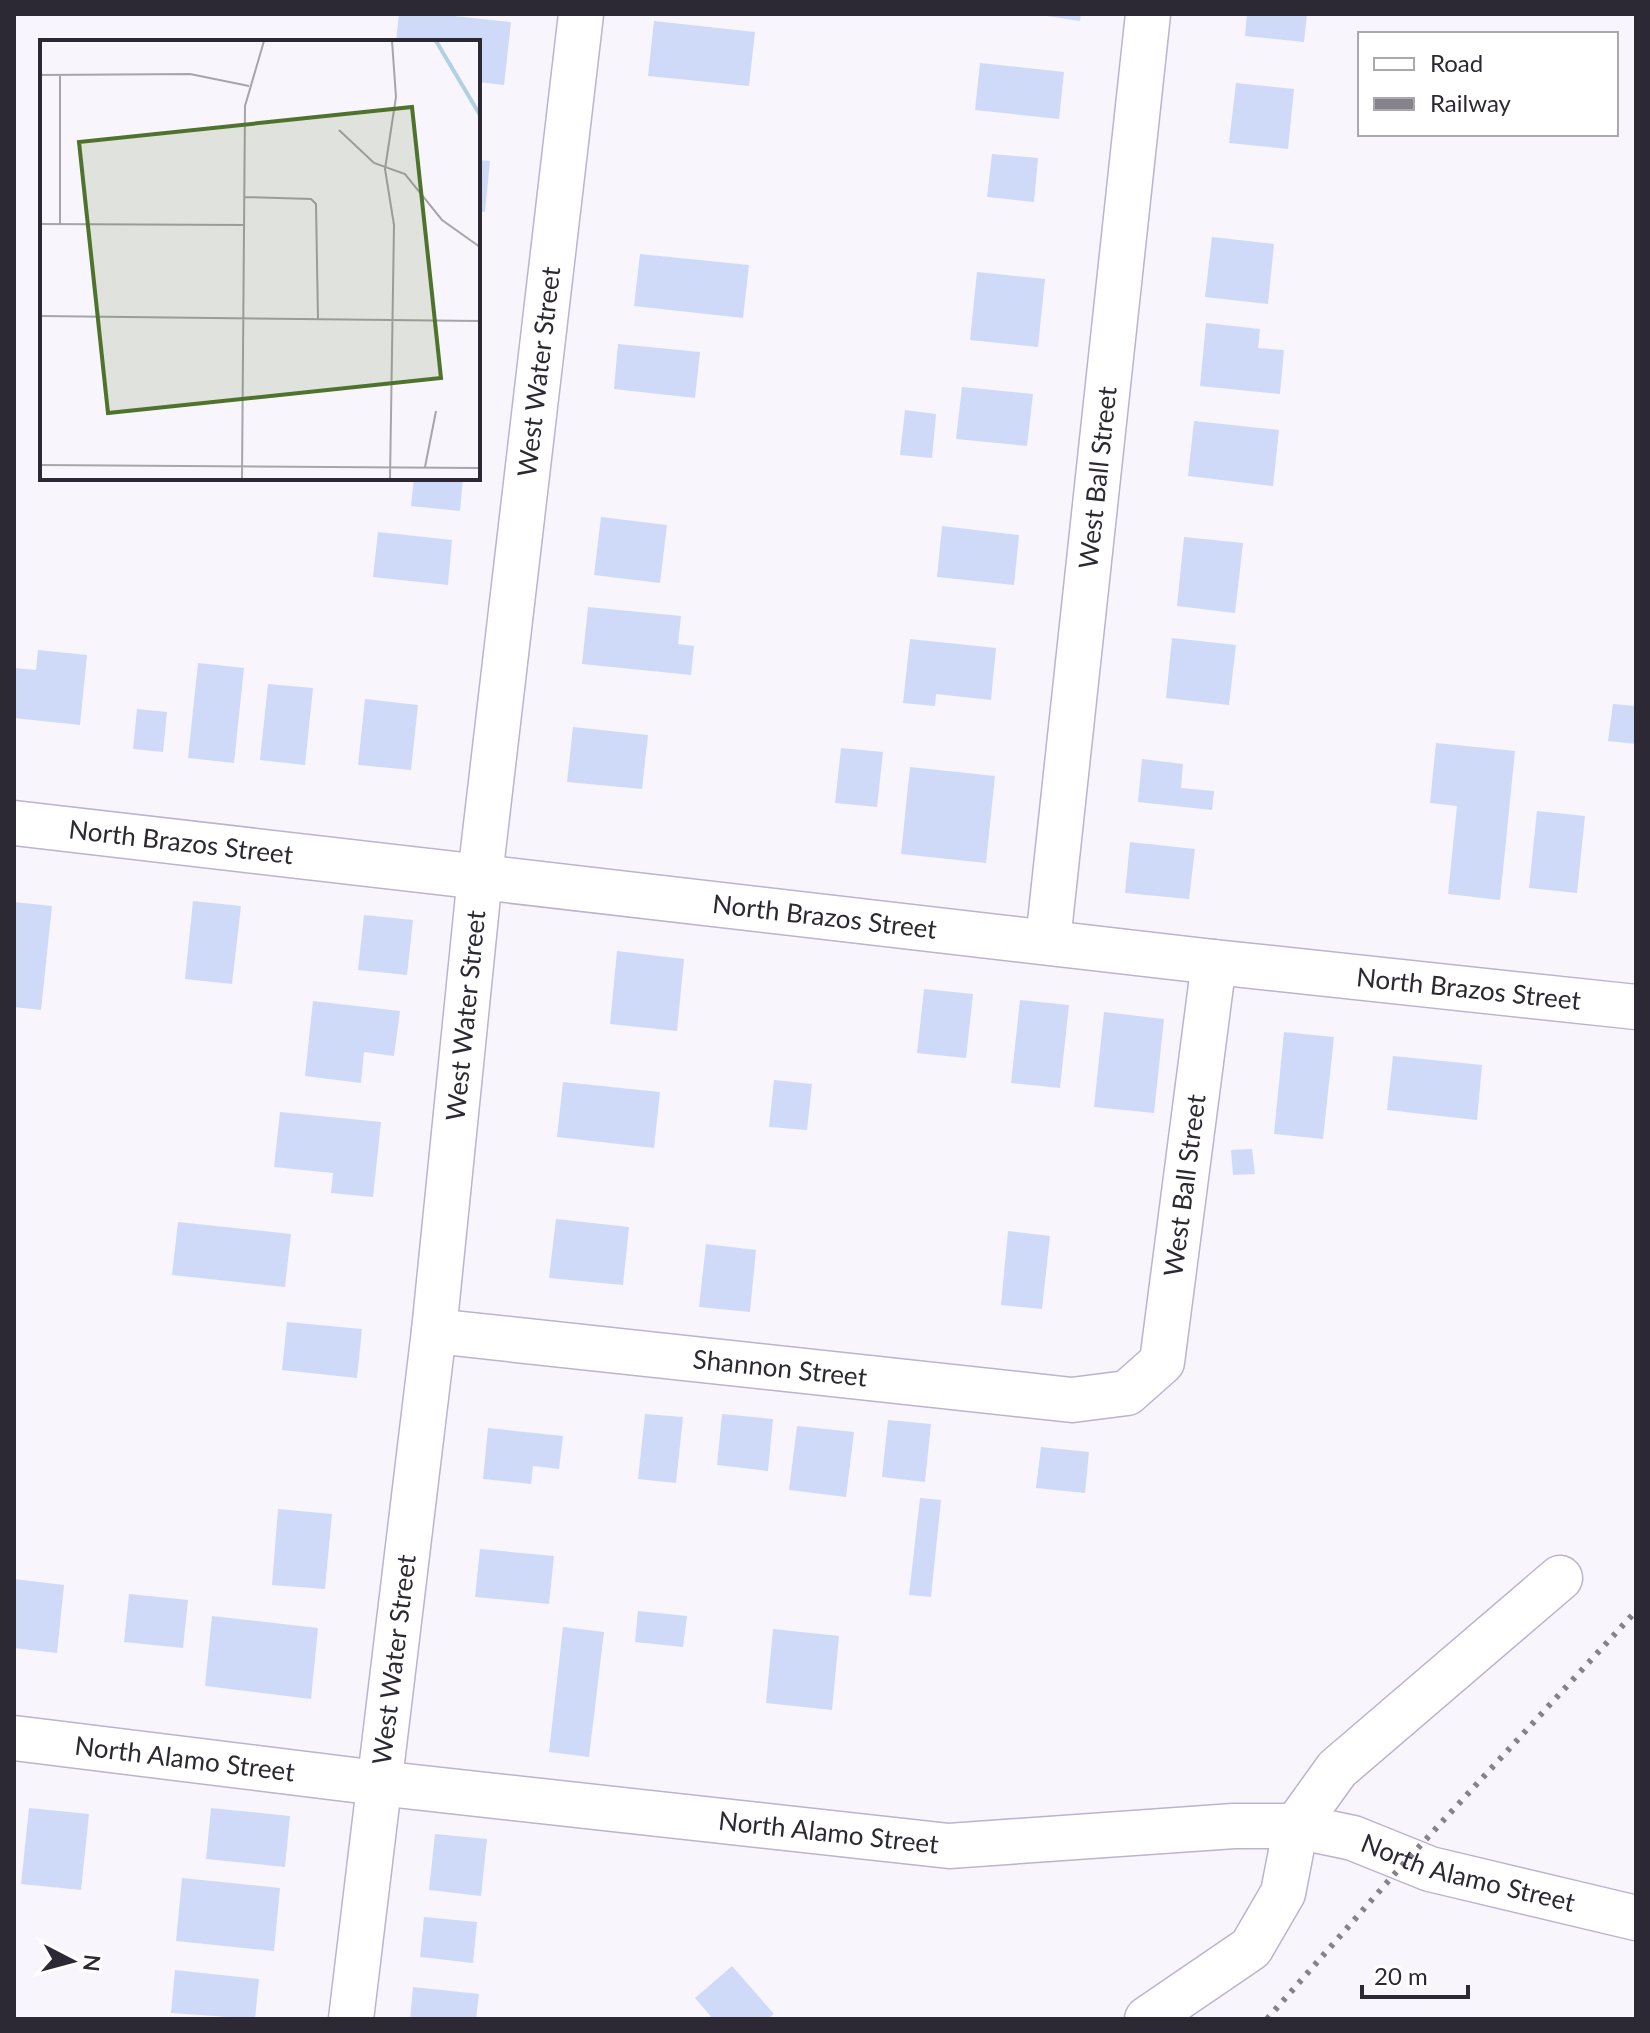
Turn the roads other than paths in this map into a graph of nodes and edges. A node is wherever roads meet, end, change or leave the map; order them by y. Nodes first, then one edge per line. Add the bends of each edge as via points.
1 (581, 14) edge
2 (1148, 14) edge
3 (14, 823) edge
4 (480, 876) junction
5 (1048, 941) junction
6 (1214, 962) junction
7 (1636, 1007) edge
8 (434, 1331) junction
9 (1127, 1393) joint
10 (1560, 1578) dead end
11 (14, 1738) edge
12 (378, 1783) junction
13 (1296, 1826) junction
14 (1636, 1918) edge
15 (351, 2019) edge
16 (1147, 2019) edge

1 - 4 street, West Water Street
2 - 5 street, West Ball Street
3 - 4 street, North Brazos Street
4 - 5 street, North Brazos Street
4 - 8 street, West Water Street
5 - 6 street, North Brazos Street
6 - 7 street, North Brazos Street
6 - 9 street, West Ball Street via 1162,1362
8 - 9 street, Shannon Street via 1072,1400
8 - 12 street, West Water Street
10 - 13 street via 1337,1769
11 - 12 street, North Alamo Street
12 - 13 street, North Alamo Street via 949,1846
12 - 15 street, West Water Street
13 - 14 street, North Alamo Street via 1353,1838 1430,1869
13 - 16 street via 1283,1893 1251,1948

